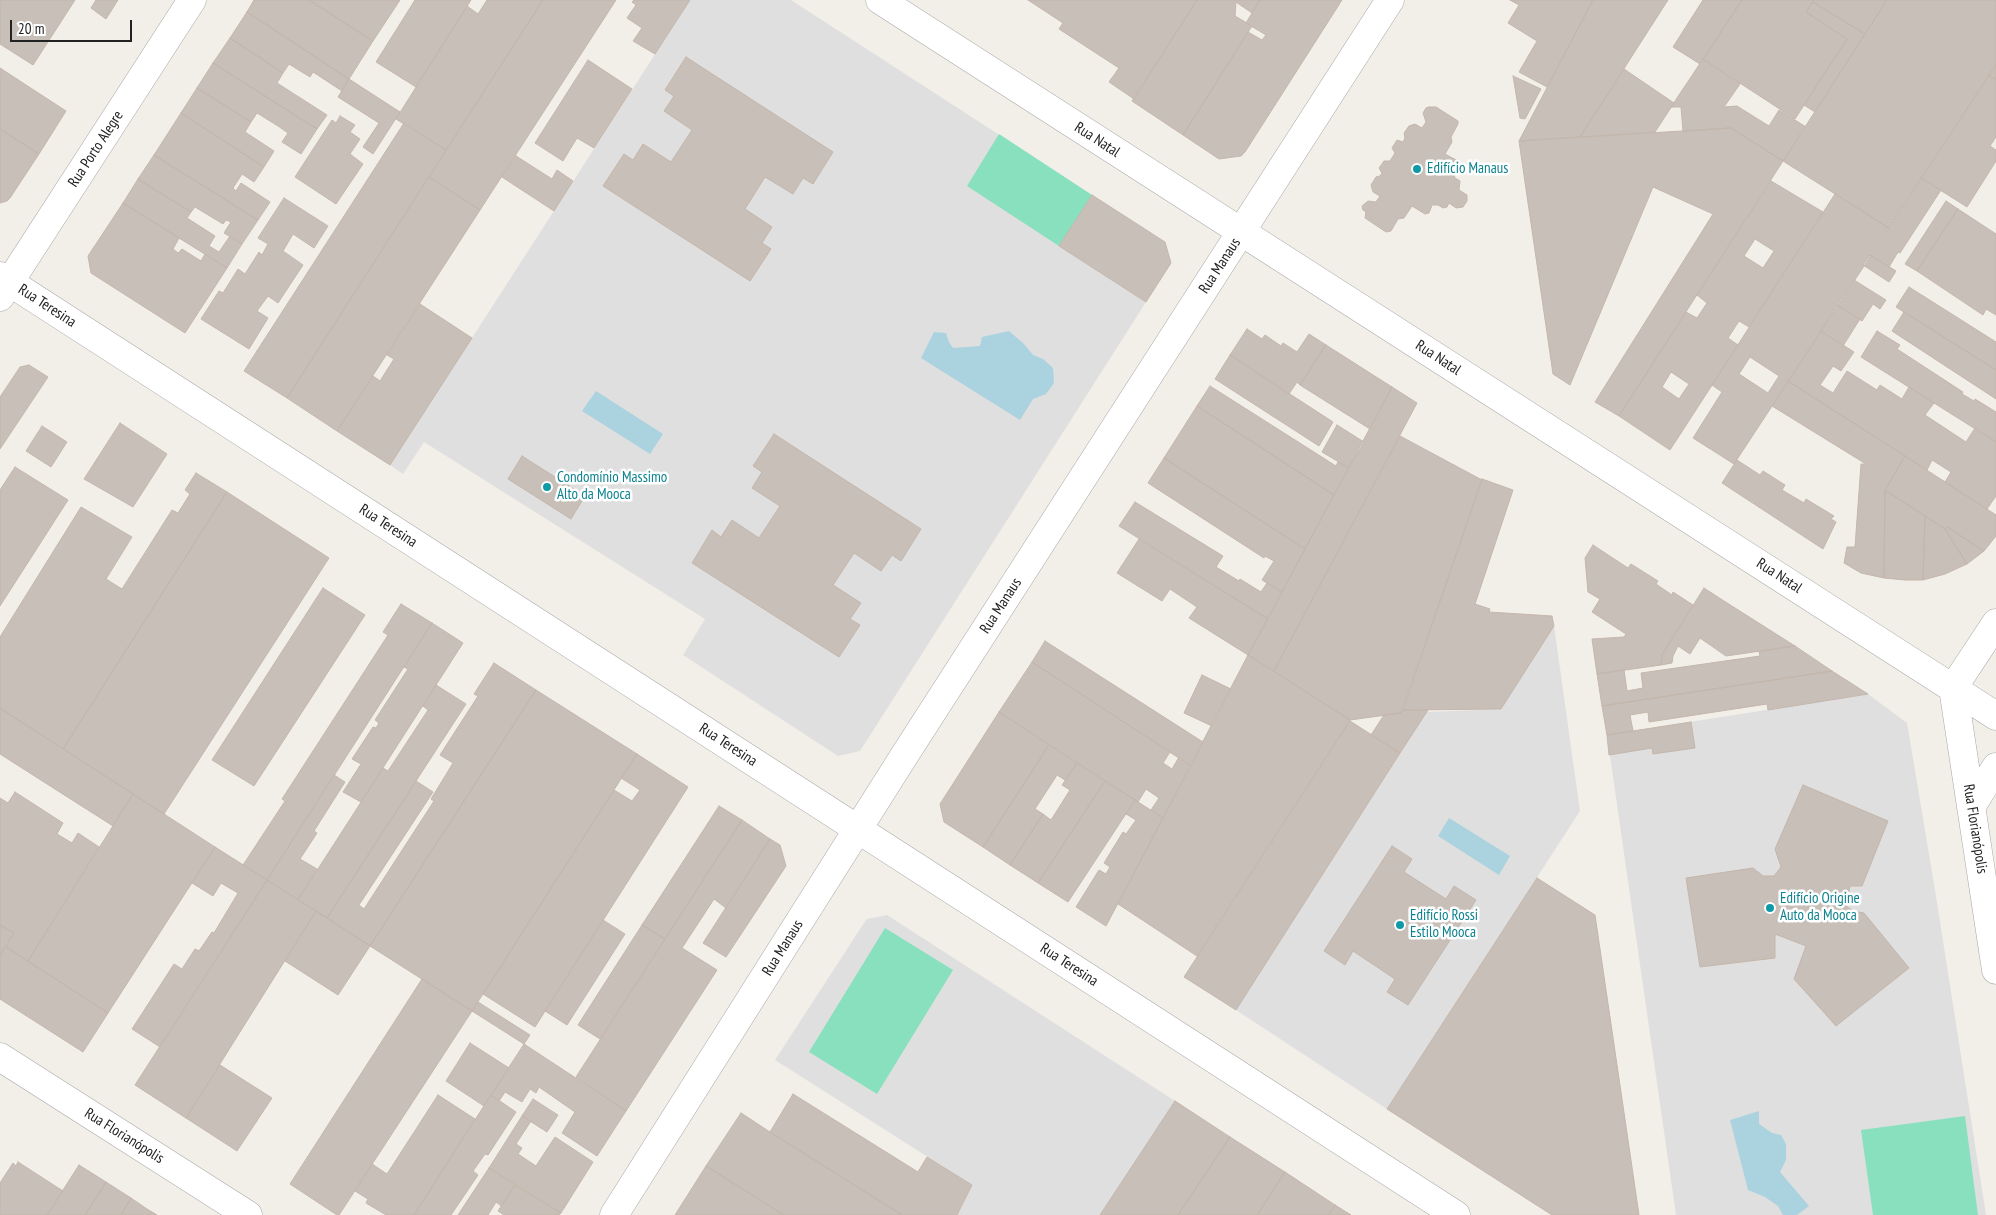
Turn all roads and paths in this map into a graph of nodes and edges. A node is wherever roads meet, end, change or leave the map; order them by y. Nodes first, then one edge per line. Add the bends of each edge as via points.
1 (192, 0) edge
2 (880, 0) edge
3 (1390, 0) edge
4 (1241, 232) junction
5 (3, 285) edge
6 (1996, 623) edge
7 (1953, 688) junction
8 (1996, 716) edge
9 (1996, 767) edge
10 (1972, 807) junction
11 (858, 828) junction
12 (1996, 970) edge
13 (0, 1057) edge
14 (248, 1215) edge
15 (614, 1215) edge
16 (1456, 1215) edge

1 - 5 street, Rua Porto Alegre
2 - 4 street, Rua Natal
3 - 4 street, Rua Manaus
4 - 7 street, Rua Natal
4 - 11 street, Rua Manaus
5 - 11 street, Rua Teresina
6 - 7 street
7 - 8 street, Rua Natal
7 - 10 street, Rua Florianópolis
9 - 10 street
10 - 12 street, Rua Florianópolis
11 - 15 street, Rua Manaus
11 - 16 street, Rua Teresina
13 - 14 street, Rua Florianópolis

